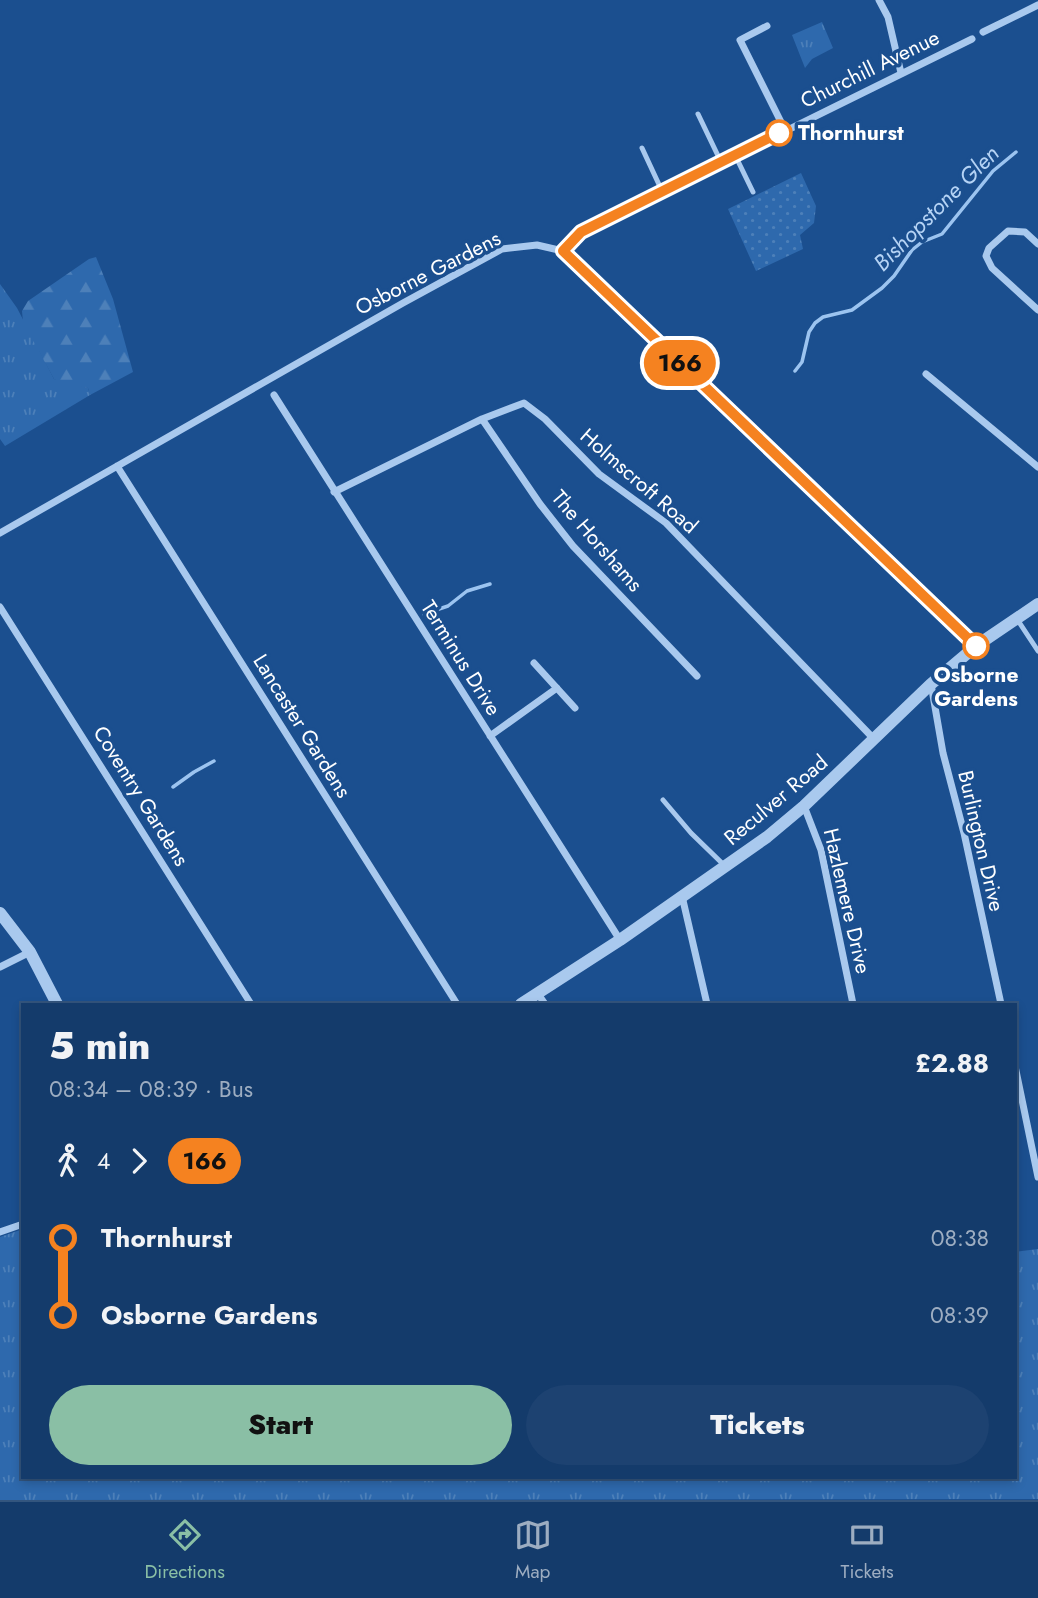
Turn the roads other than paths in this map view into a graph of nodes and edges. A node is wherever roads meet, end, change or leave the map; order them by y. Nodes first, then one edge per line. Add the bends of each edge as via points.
1 (879, 0) edge
2 (1036, 6) edge
3 (1038, 15) edge
4 (767, 26) dead end
5 (983, 32) dead end
6 (972, 39) dead end
7 (901, 73) junction
8 (698, 114) dead end
9 (785, 130) junction
10 (642, 148) dead end
11 (735, 155) junction
12 (721, 162) junction
13 (662, 191) junction
14 (753, 192) dead end
15 (1038, 244) edge
16 (563, 251) junction
17 (1038, 310) edge
18 (926, 374) dead end
19 (274, 396) dead end
20 (482, 419) junction
21 (117, 466) junction
22 (1038, 467) edge
23 (334, 492) junction
24 (0, 533) edge
25 (1038, 604) edge
26 (0, 607) edge
27 (1017, 618) junction
28 (976, 646) junction
29 (1038, 651) edge
30 (534, 663) dead end
31 (697, 676) dead end
32 (931, 684) junction
33 (557, 688) junction
34 (575, 708) dead end
35 (490, 736) junction
36 (874, 739) junction
37 (663, 800) dead end
38 (804, 806) junction
39 (726, 867) junction
40 (682, 897) junction
41 (0, 913) edge
42 (620, 940) junction
43 (30, 952) junction
44 (0, 967) edge
45 (542, 999) edge
46 (56, 1003) edge
47 (250, 1003) edge
48 (456, 1003) edge
49 (707, 1003) edge
50 (853, 1003) edge
51 (1002, 1003) edge
52 (1017, 1076) edge
53 (1038, 1177) edge
54 (21, 1225) edge
55 (0, 1232) edge

1 - 7 street via 888,17
2 - 3 street
2 - 5 street
4 - 9 street via 740,40
6 - 7 street, Churchill Avenue
7 - 9 street, Churchill Avenue
8 - 12 lane
9 - 11 street, Churchill Avenue
10 - 13 lane
11 - 12 street, Churchill Avenue
11 - 14 lane
12 - 13 street, Churchill Avenue
13 - 16 street, Churchill Avenue via 581,232
15 - 17 street via 1025,232 1008,231 989,247 986,256 992,268
16 - 21 street, Osborne Gardens via 537,245 502,249
16 - 28 street
18 - 22 street
19 - 23 street, Terminus Drive
20 - 23 street, Holmscroft Road
20 - 31 street, The Horshams via 573,546
20 - 36 street, Holmscroft Road via 524,403 545,419 600,474 666,523
21 - 24 street, Osborne Gardens
21 - 48 street, Lancaster Gardens
23 - 35 street, Terminus Drive
25 - 27 street, Reculver Road
26 - 47 street, Coventry Gardens
27 - 28 street, Reculver Road
27 - 29 lane
28 - 32 street, Reculver Road
30 - 33 street
32 - 36 street, Reculver Road
32 - 51 street, Burlington Drive
33 - 34 street
33 - 35 street
35 - 42 street, Terminus Drive
36 - 38 street, Reculver Road
37 - 39 lane
38 - 39 street, Reculver Road
38 - 50 street, Hazlemere Drive via 821,850
39 - 40 street, Reculver Road
40 - 42 street, Reculver Road
40 - 49 street
41 - 43 street
42 - 45 street, Reculver Road
43 - 44 street
43 - 46 street
52 - 53 street
54 - 55 street

